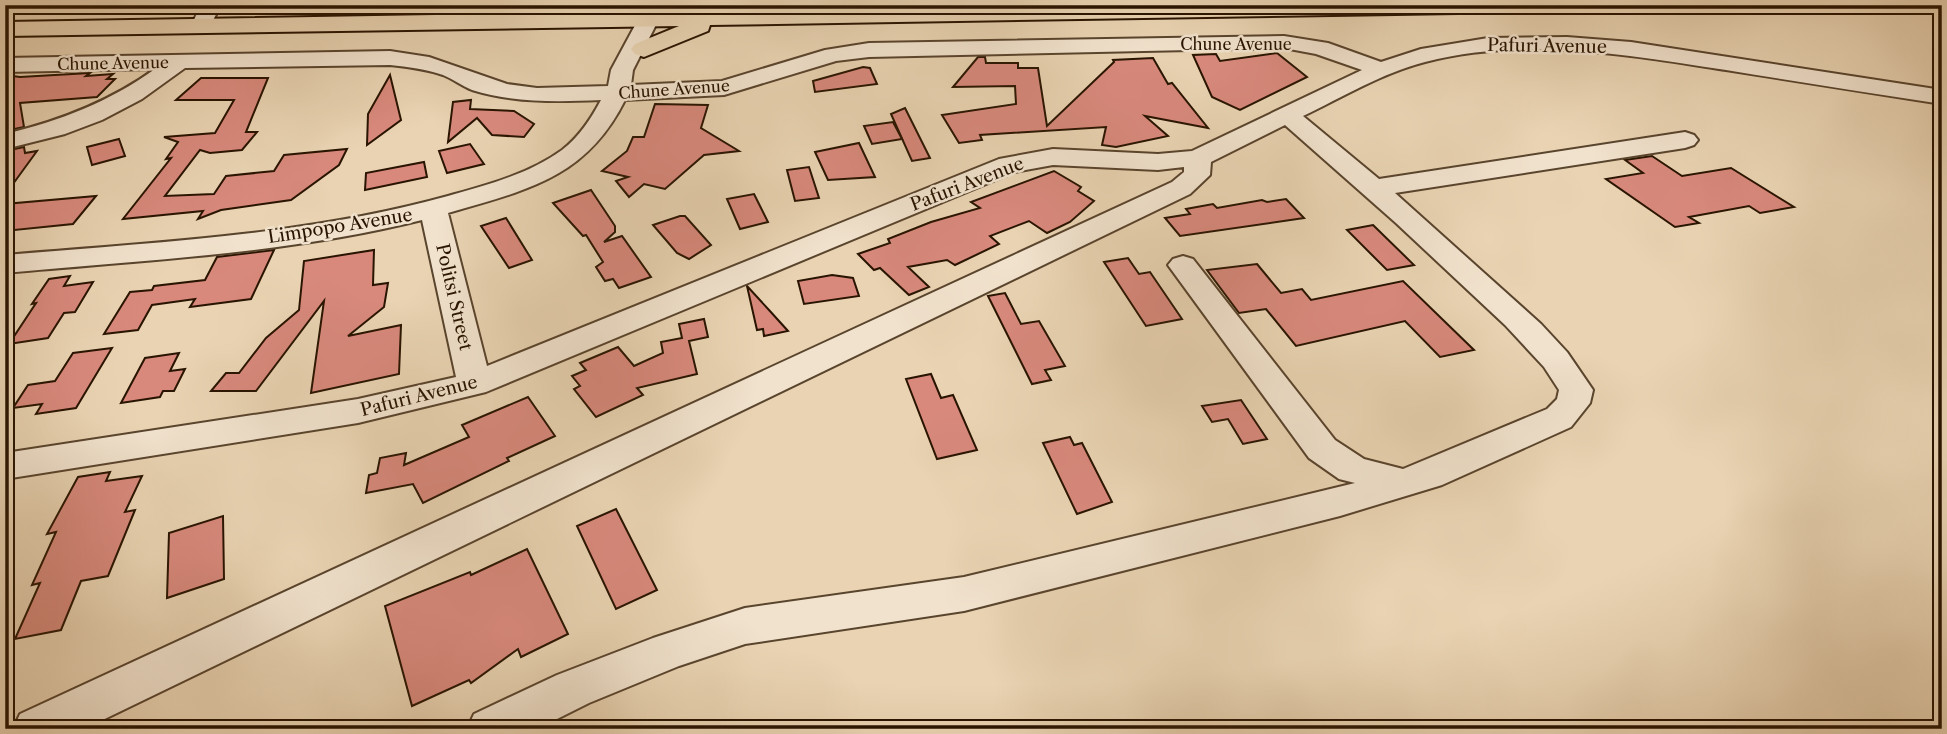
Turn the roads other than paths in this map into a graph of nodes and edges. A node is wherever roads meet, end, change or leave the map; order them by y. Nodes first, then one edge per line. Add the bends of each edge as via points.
1 (692, 5) edge
2 (1521, 5) edge
3 (1225, 8) edge
4 (1176, 9) edge
5 (653, 10) edge
6 (835, 11) edge
7 (206, 16) edge
8 (734, 17) junction
9 (572, 19) junction
10 (5, 29) edge
11 (639, 48) junction
12 (179, 62) junction
13 (5, 65) edge
14 (1381, 69) junction
15 (620, 86) junction
16 (1942, 97) edge
17 (1287, 115) junction
18 (1685, 140) dead end
19 (5, 142) edge
20 (1198, 158) junction
21 (1376, 188) junction
22 (434, 210) junction
23 (5, 264) edge
24 (1183, 265) dead end
25 (474, 384) junction
26 (11, 472) edge
27 (1403, 483) junction
28 (36, 729) edge
29 (490, 729) edge

1 - 8 main road
2 - 3 main road
3 - 4 main road
4 - 6 main road
5 - 8 main road
5 - 9 main road
5 - 11 street, Limpopo Avenue
6 - 8 main road
7 - 9 main road
7 - 10 main road
8 - 11 main road
9 - 11 main road via 611,26
11 - 15 street, Limpopo Avenue
12 - 13 street, Chune Avenue
12 - 15 street, Chune Avenue via 390,58 421,62 478,83 537,95
12 - 19 street via 106,110
14 - 15 street, Chune Avenue via 1320,48 1284,43 900,49 833,55 724,88
14 - 16 street, Pafuri Avenue via 1466,47 1567,43 1670,54
14 - 17 street, Pafuri Avenue
15 - 22 street, Limpopo Avenue via 591,137 569,156 496,190
17 - 20 street, Pafuri Avenue
17 - 21 street
18 - 21 street
20 - 25 street, Pafuri Avenue via 1022,161
20 - 28 street via 1197,176 1181,188
21 - 27 street via 1507,310 1566,372 1576,390 1573,403 1559,418
22 - 23 street, Limpopo Avenue via 257,239
22 - 25 street, Politsi Street
24 - 27 street via 1322,449 1353,469
25 - 26 street, Pafuri Avenue via 358,411
27 - 29 street via 964,594 745,626 573,688

